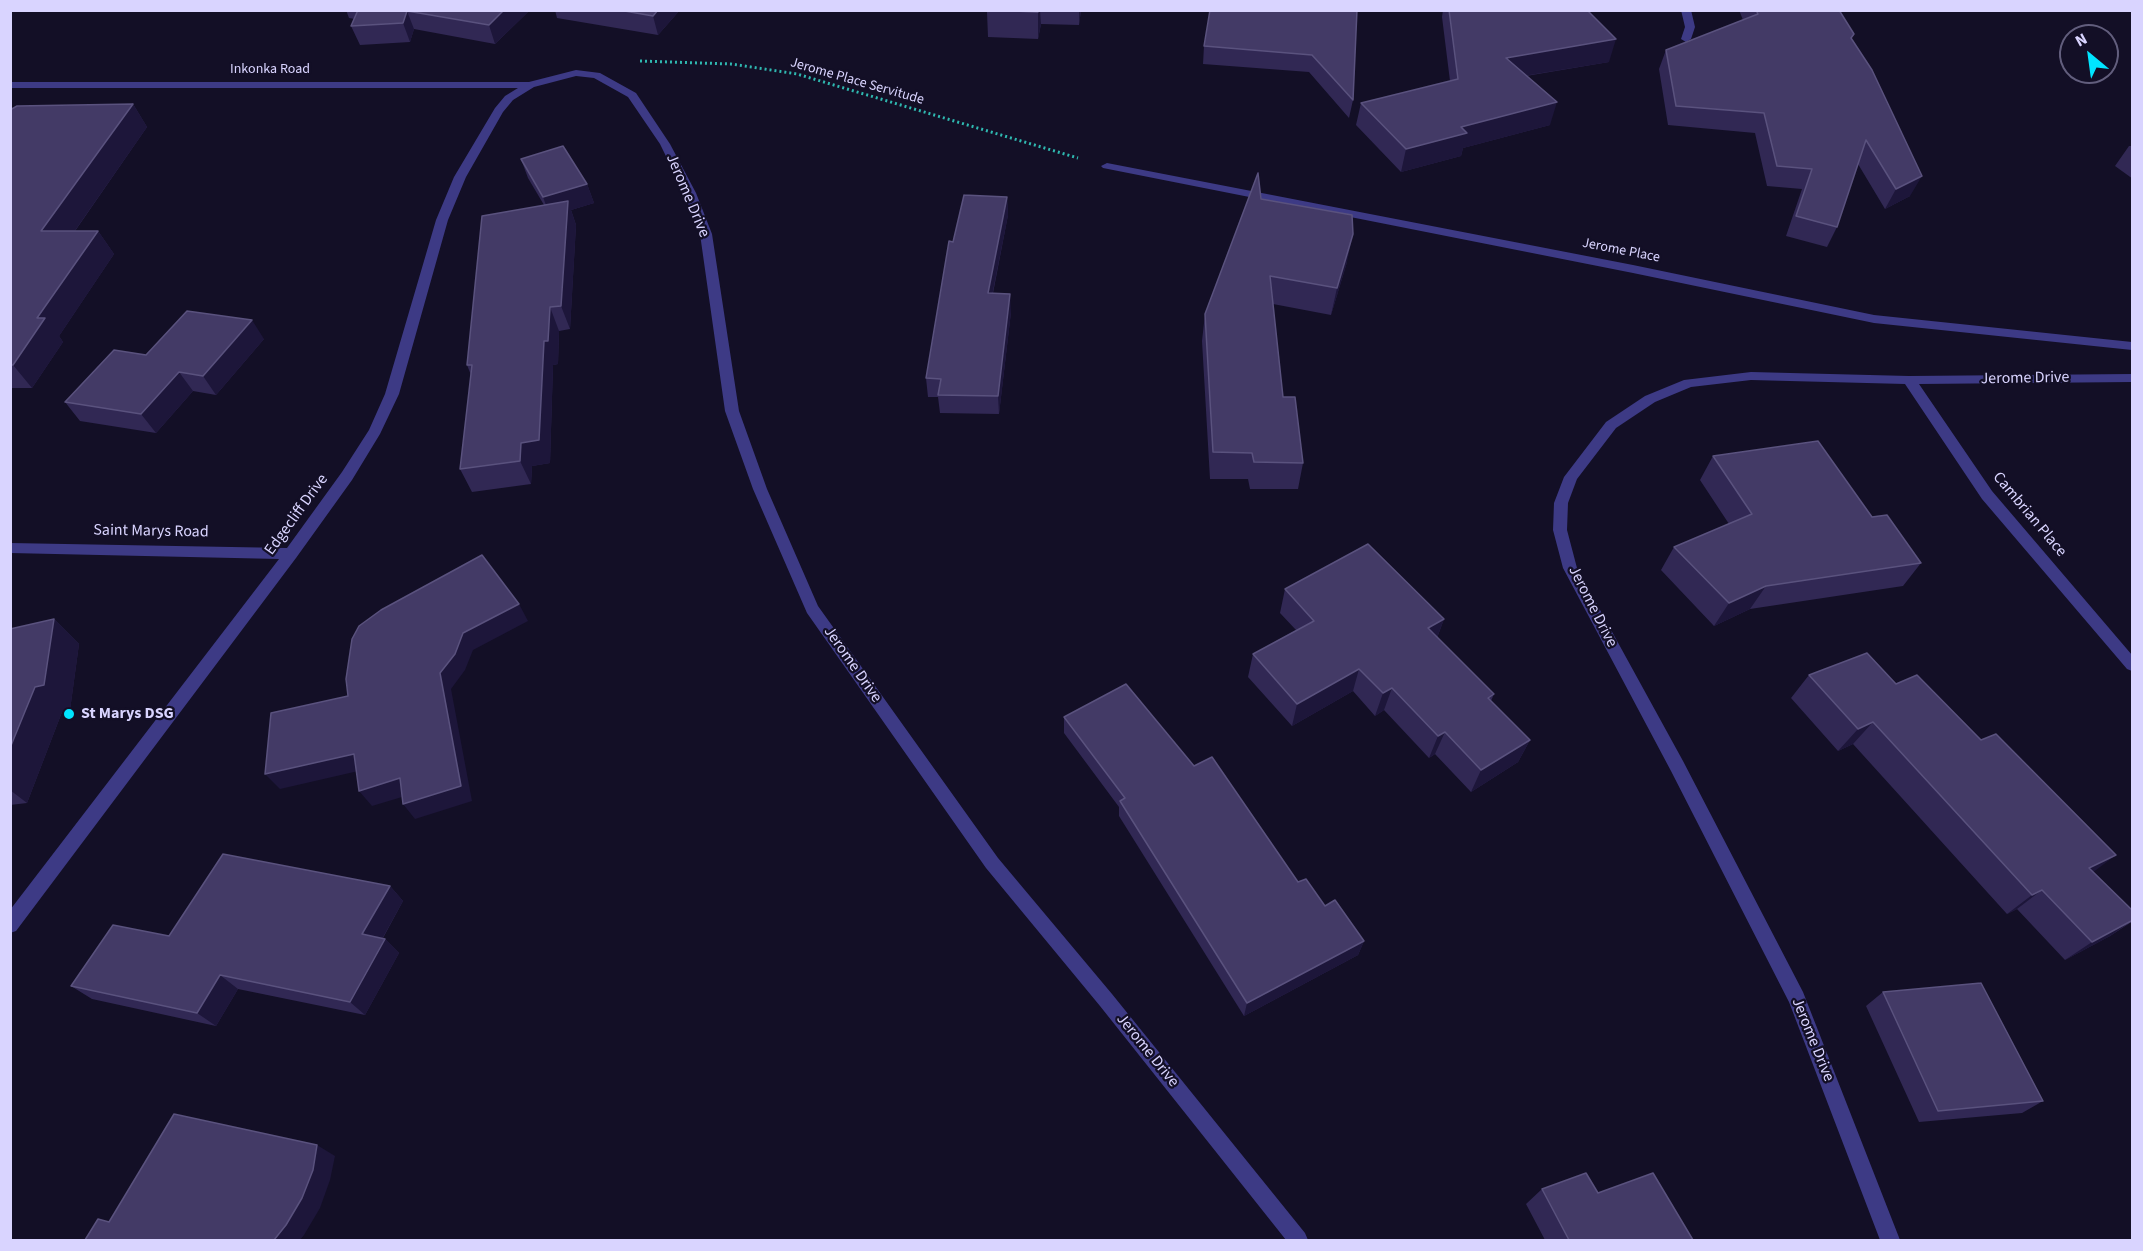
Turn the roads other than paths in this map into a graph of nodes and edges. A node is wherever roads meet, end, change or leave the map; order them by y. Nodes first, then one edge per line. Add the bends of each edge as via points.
1 (1686, 10) edge
2 (1686, 39) edge
3 (10, 84) edge
4 (530, 85) junction
5 (1107, 166) road end
6 (2133, 346) edge
7 (2133, 378) edge
8 (1909, 380) junction
9 (10, 548) edge
10 (291, 554) junction
11 (2133, 665) edge
12 (10, 925) edge
13 (1298, 1240) edge
14 (1890, 1240) edge

1 - 2 street via 1690,27
3 - 4 street, Inkonka Road
4 - 10 street, Edgecliff Drive via 509,98 499,110 460,177 442,220 392,394 375,431
4 - 13 street, Jerome Drive via 576,74 596,75 632,95 665,144 706,234 732,411 760,489 812,609 992,863
5 - 6 street, Jerome Place via 1874,319
7 - 8 street, Jerome Drive
8 - 11 street, Cambrian Place via 1987,495
8 - 14 street, Jerome Drive via 1751,376 1689,383 1650,399 1611,425 1571,477 1561,503 1560,530 1570,567 1797,998
9 - 10 street, Saint Marys Road
10 - 12 street, Edgecliff Drive

